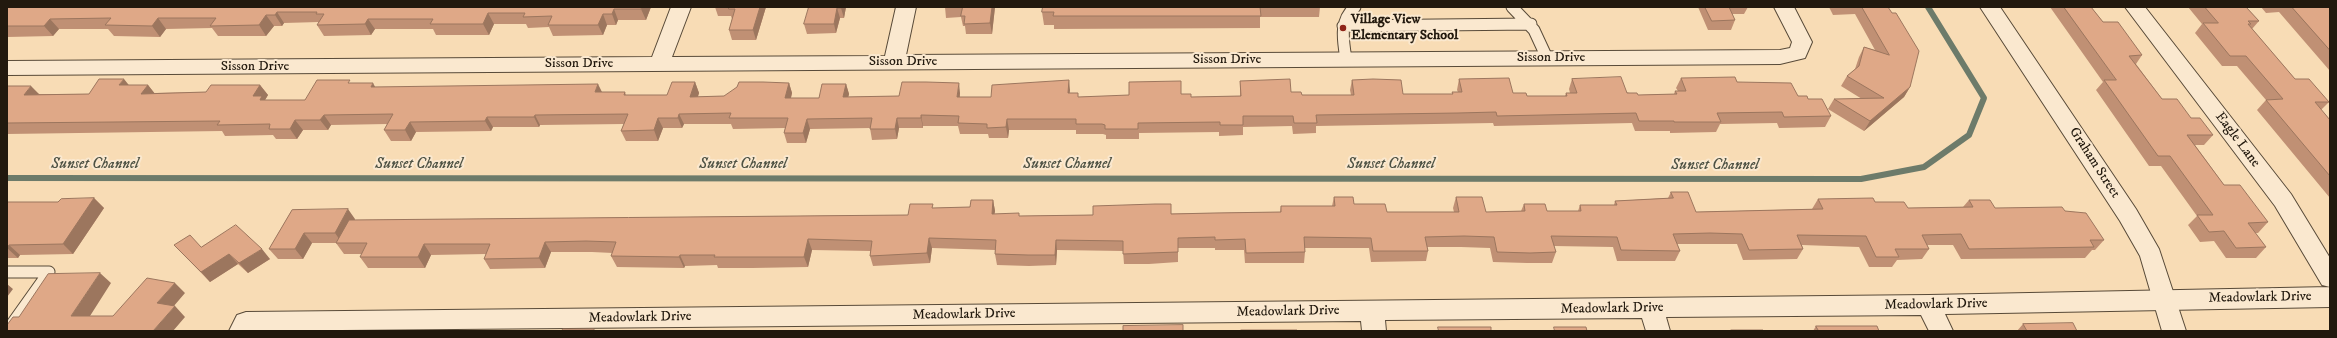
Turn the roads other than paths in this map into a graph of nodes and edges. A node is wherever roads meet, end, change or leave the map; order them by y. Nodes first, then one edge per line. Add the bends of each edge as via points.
1 (680, 7) edge
2 (906, 7) edge
3 (1355, 7) edge
4 (1512, 7) edge
5 (1784, 7) edge
6 (1990, 7) edge
7 (2135, 7) edge
8 (1531, 24) junction
9 (1343, 26) junction
10 (1547, 58) junction
11 (1346, 59) junction
12 (894, 62) junction
13 (660, 63) junction
14 (7, 68) edge
15 (7, 272) edge
16 (2330, 278) edge
17 (2330, 297) edge
18 (2164, 300) junction
19 (1929, 305) junction
20 (1651, 308) junction
21 (1373, 321) edge
22 (1092, 322) edge
23 (809, 324) edge
24 (527, 325) edge
25 (244, 327) edge
26 (7, 331) edge
27 (1658, 331) edge
28 (1941, 331) edge
29 (2174, 331) edge

1 - 13 street
2 - 12 street
3 - 9 lane via 1349,11
4 - 8 lane
5 - 10 street, Sisson Drive via 1802,42 1798,53 1780,57
6 - 18 street, Graham Street via 2128,215 2151,255
7 - 16 street, Eagle Lane via 2283,200
8 - 9 lane
8 - 10 lane
9 - 11 lane
10 - 11 street, Sisson Drive
11 - 12 street, Sisson Drive
12 - 13 street, Sisson Drive
13 - 14 street, Sisson Drive
15 - 26 lane via 49,272
17 - 18 street, Meadowlark Drive
18 - 19 street, Meadowlark Drive
18 - 29 street, Graham Street
19 - 20 street, Meadowlark Drive
19 - 28 street
20 - 21 street, Meadowlark Drive
20 - 27 street
21 - 22 street, Meadowlark Drive
22 - 23 street, Meadowlark Drive
23 - 24 street, Meadowlark Drive
24 - 25 street, Meadowlark Drive

